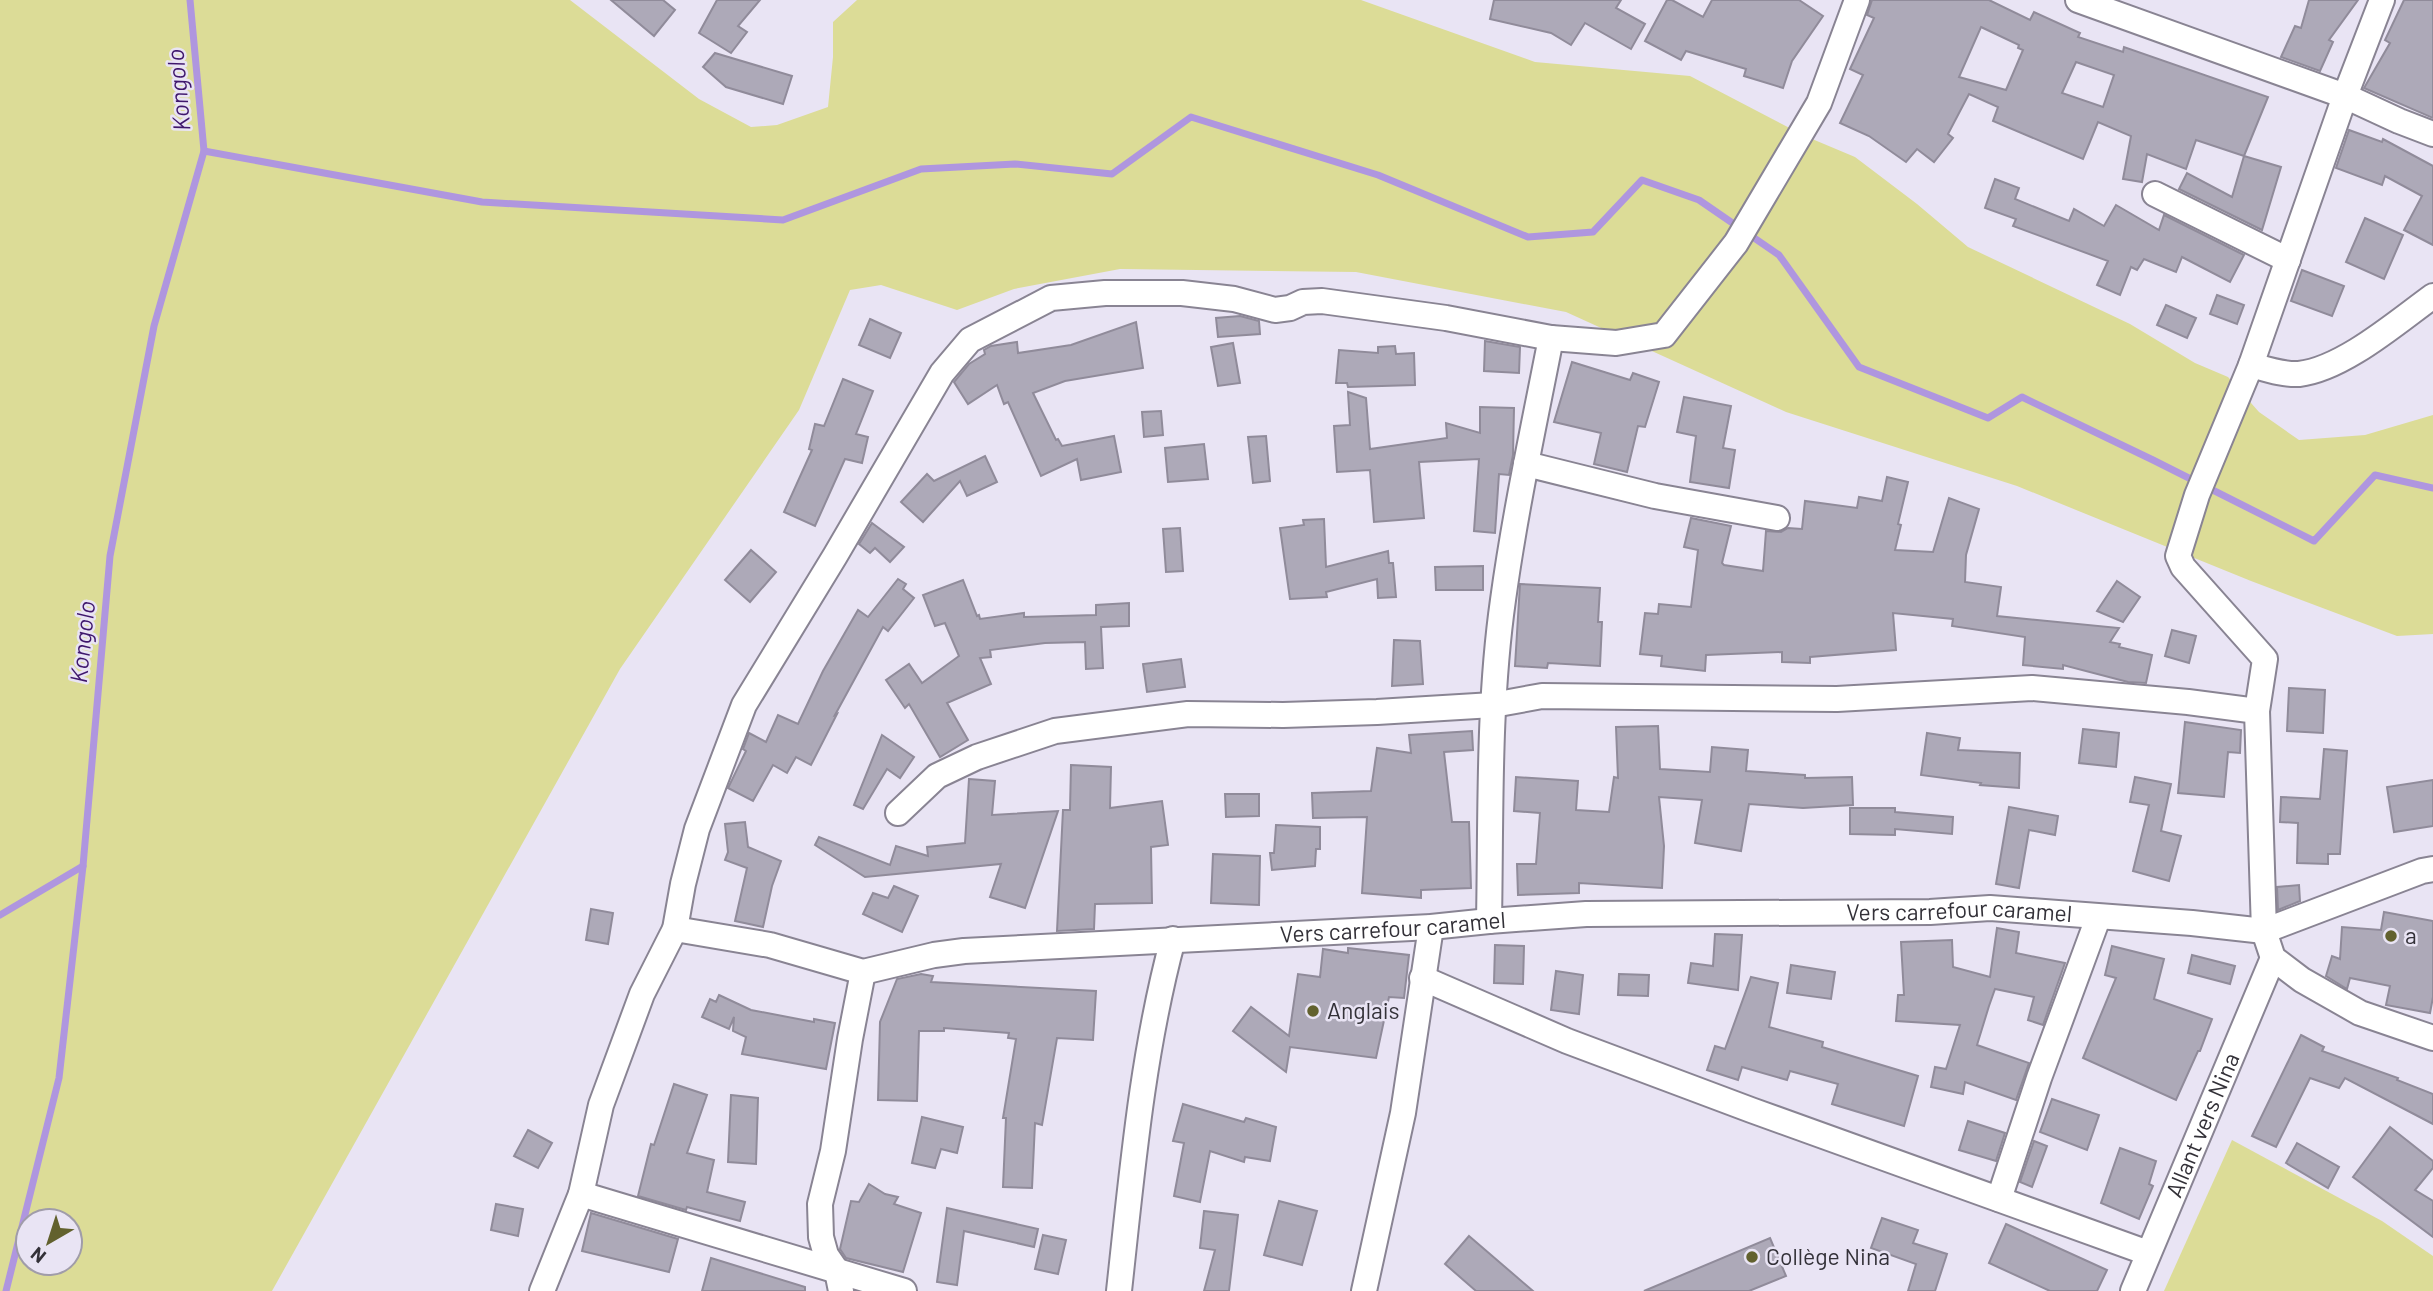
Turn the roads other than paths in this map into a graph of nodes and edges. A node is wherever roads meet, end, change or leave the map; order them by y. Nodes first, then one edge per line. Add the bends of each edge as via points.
1 (1857, 0) edge
2 (2081, 0) edge
3 (2382, 0) edge
4 (2345, 96) junction
5 (2433, 134) edge
6 (2155, 194) dead end
7 (2288, 260) junction
8 (2433, 296) edge
9 (1552, 338) junction
10 (2251, 365) junction
11 (1526, 464) junction
12 (1777, 518) dead end
13 (1493, 705) junction
14 (2257, 711) junction
15 (898, 813) dead end
16 (2433, 869) edge
17 (2098, 918) junction
18 (1489, 920) junction
19 (1431, 928) junction
20 (675, 929) junction
21 (2264, 932) junction
22 (1173, 939) junction
23 (2273, 958) junction
24 (863, 972) junction
25 (1422, 978) junction
26 (2433, 1038) edge
27 (581, 1194) junction
28 (1999, 1199) junction
29 (2148, 1252) junction
30 (839, 1281) edge
31 (542, 1291) edge
32 (904, 1291) edge
33 (1119, 1291) edge
34 (1364, 1291) edge
35 (2133, 1291) edge

1 - 9 street via 1819,103 1736,243 1664,335 1616,343
2 - 4 street
3 - 4 street
4 - 5 street
4 - 7 street
6 - 7 street
7 - 10 street
8 - 10 street via 2342,360 2315,371 2296,374
9 - 11 street
9 - 20 street via 1322,301 1275,310 1234,299 1105,293 1051,298 971,340 942,373 744,705 697,829
10 - 14 street via 2197,495 2178,556 2183,568 2265,659
11 - 12 street via 1655,496
11 - 13 street via 1503,601
13 - 14 street via 1542,696 1837,699 2032,688
13 - 15 street via 1283,715 1188,714 1055,732 977,757 937,776
13 - 18 street
14 - 21 street
16 - 21 street
17 - 18 street, Vers carrefour caramel via 1990,908 1586,914
17 - 21 street, Vers carrefour caramel
17 - 28 street
18 - 19 street, Vers carrefour caramel
19 - 22 street, Vers carrefour caramel
19 - 25 street
20 - 24 street, Vers carrefour caramel via 770,945
20 - 27 street via 642,994 606,1093
21 - 23 street
22 - 24 street, Vers carrefour caramel via 964,951
22 - 33 street via 1157,998 1138,1117
23 - 26 street via 2360,1013
23 - 29 street, Allant vers Nina
24 - 30 street via 820,1205 821,1237
25 - 28 street via 1567,1041
25 - 34 street via 1403,1113
27 - 30 street
27 - 31 street
28 - 29 street
29 - 35 street, Allant vers Nina
30 - 32 street

